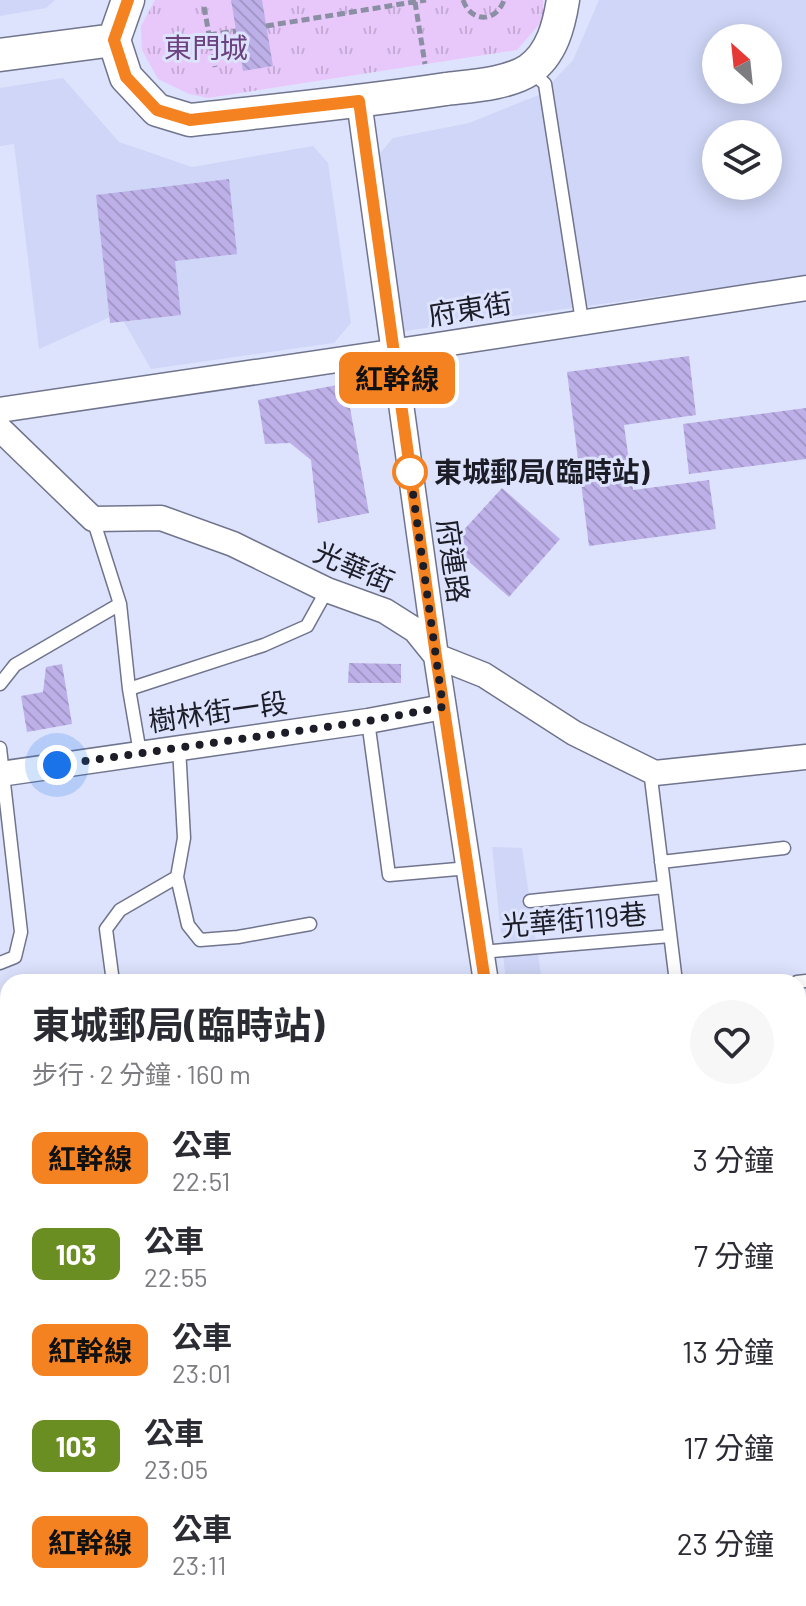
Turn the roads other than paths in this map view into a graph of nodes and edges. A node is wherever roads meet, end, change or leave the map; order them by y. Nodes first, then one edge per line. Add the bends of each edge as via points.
1 (128, 0) edge
2 (563, 0) edge
3 (114, 40) junction
4 (0, 55) edge
5 (529, 69) junction
6 (359, 101) junction
7 (806, 288) edge
8 (582, 321) junction
9 (394, 352) junction
10 (0, 410) edge
11 (6, 440) edge
12 (93, 519) junction
13 (327, 590) junction
14 (120, 604) junction
15 (436, 656) junction
16 (0, 684) edge
17 (129, 689) junction
18 (443, 707) junction
19 (368, 721) junction
20 (179, 747) junction
21 (0, 748) edge
22 (140, 753) junction
23 (806, 757) edge
24 (650, 770) junction
25 (1, 774) edge
26 (784, 848) dead end
27 (661, 862) junction
28 (469, 868) junction
29 (177, 877) junction
30 (664, 887) junction
31 (530, 901) dead end
32 (310, 924) dead end
33 (670, 936) junction
34 (481, 952) junction
35 (0, 963) edge
36 (112, 974) edge
37 (485, 974) edge
38 (675, 974) edge

1 - 3 main road
2 - 5 main road via 559,28
3 - 4 main road
3 - 6 main road via 126,77 157,110 190,120
5 - 6 main road via 486,83
5 - 8 lane via 545,84
6 - 9 street, 府連路
7 - 8 street, 府東街
8 - 9 street, 府東街
9 - 10 street, 府東街
9 - 15 street, 府連路
11 - 12 street
12 - 13 street, 光華街 via 161,518 233,544
12 - 14 lane
13 - 15 street, 光華街 via 385,611 415,630
13 - 17 lane via 307,626
14 - 16 lane via 15,665
14 - 17 lane
15 - 18 street, 府連路
15 - 24 street, 光華街 via 484,675 574,733
17 - 22 lane
18 - 19 street, 樹林街一段
18 - 28 street, 府連路
19 - 20 street, 樹林街一段
19 - 28 lane via 389,875
20 - 22 street, 樹林街一段
20 - 29 lane via 184,838
21 - 25 lane
22 - 25 street, 樹林街一段
23 - 24 street, 光華街
24 - 27 lane, 光華街119巷
25 - 35 lane via 21,932 15,957
26 - 27 lane
27 - 30 lane, 光華街119巷
28 - 34 street, 府連路
29 - 32 lane via 188,925 200,940
29 - 36 lane via 120,910 106,929
30 - 31 lane, 光華街119巷
30 - 33 lane, 光華街119巷
33 - 34 lane, 光華街119巷
33 - 38 lane, 光華街119巷
34 - 37 street, 府連路

